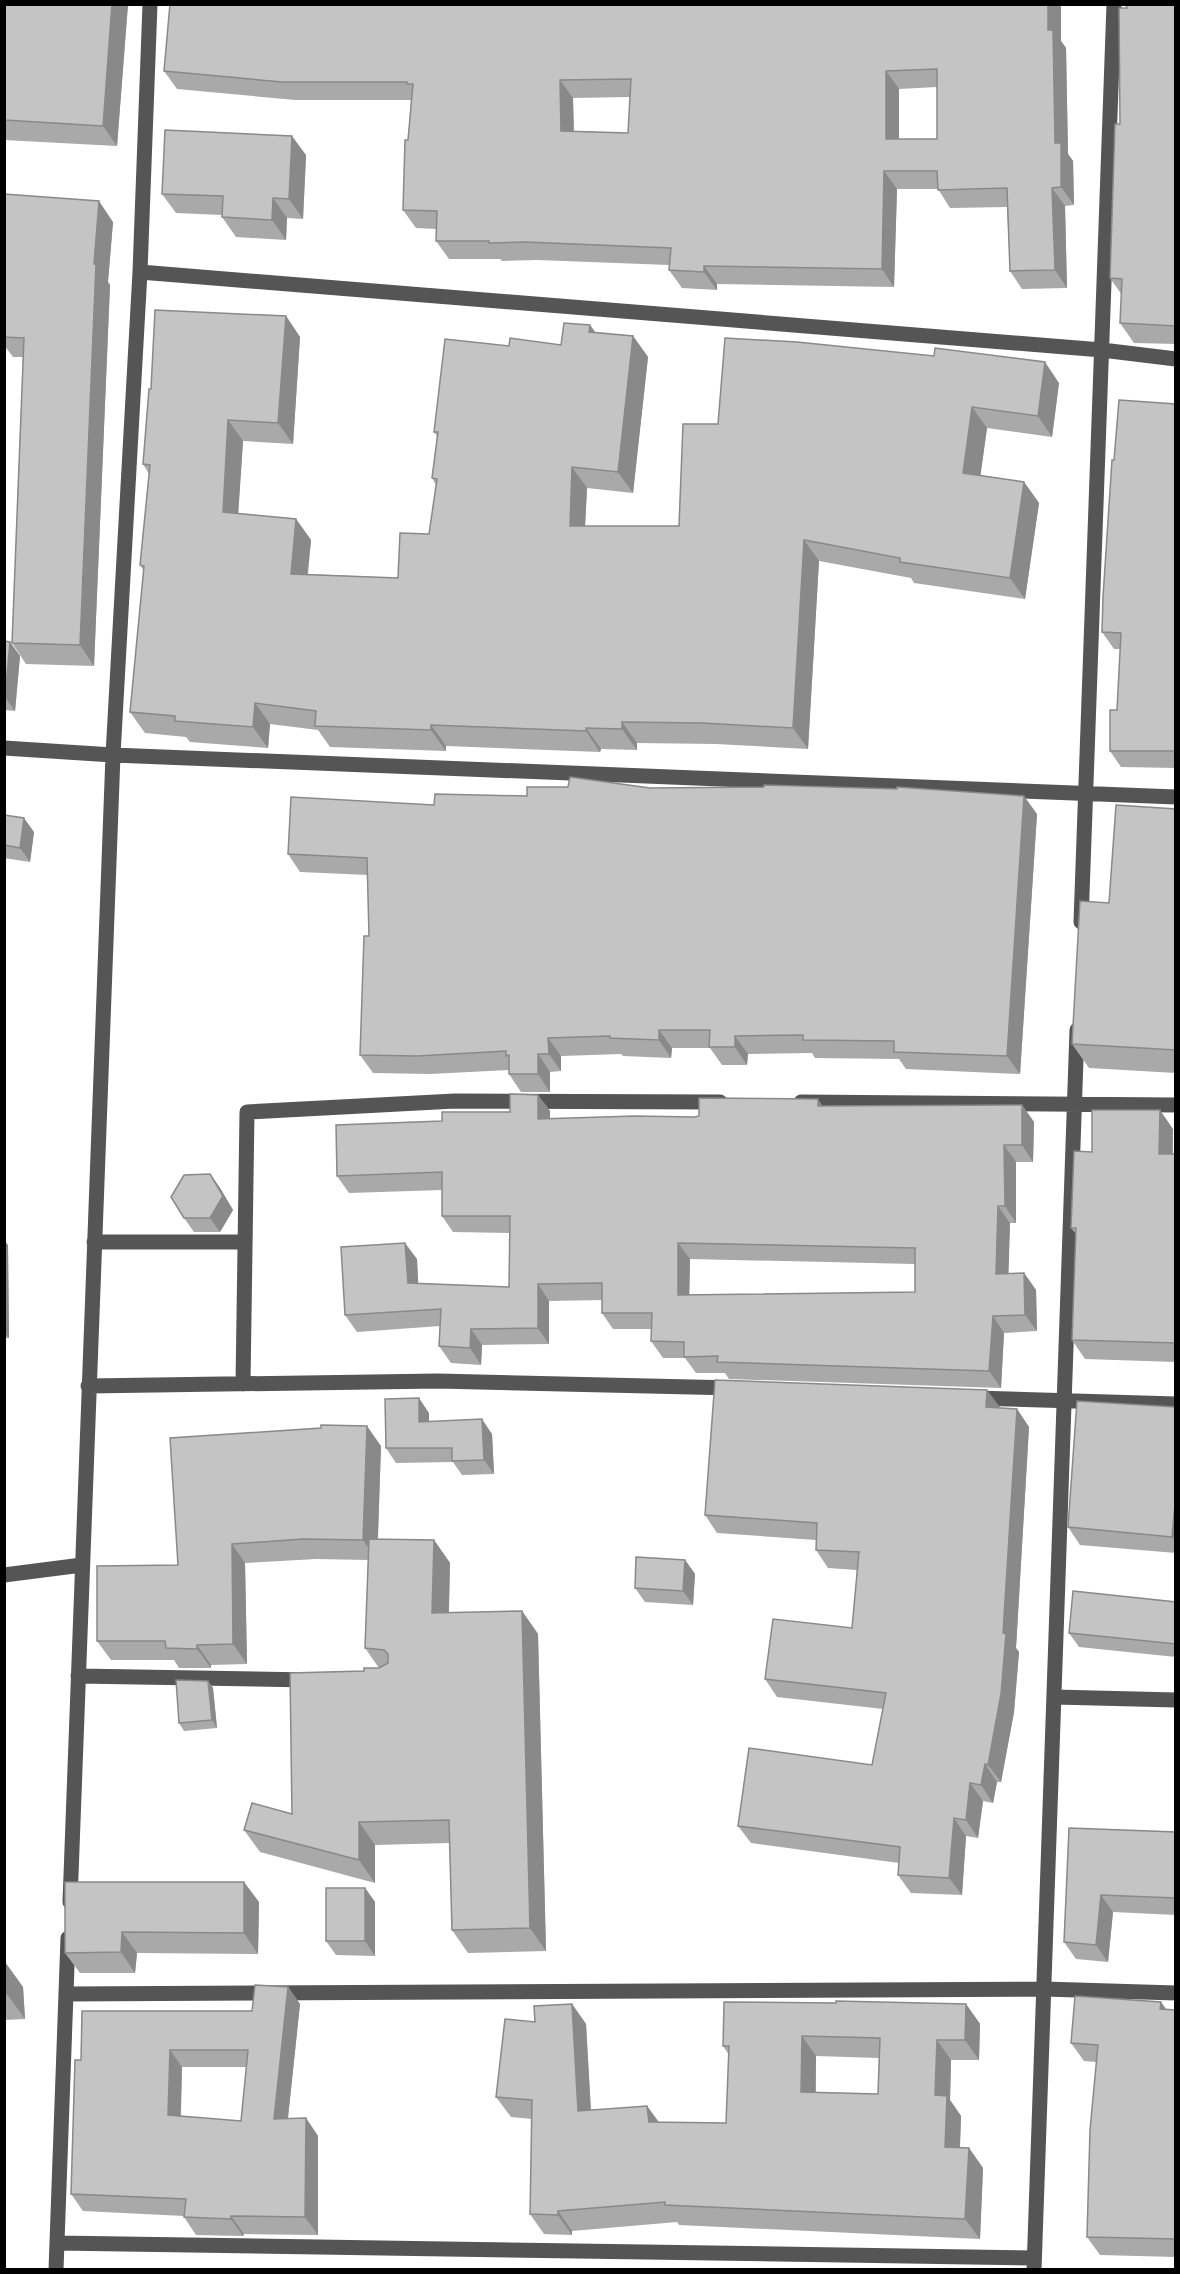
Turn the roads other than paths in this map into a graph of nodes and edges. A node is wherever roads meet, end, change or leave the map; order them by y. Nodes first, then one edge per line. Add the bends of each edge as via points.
1 (150, 4) edge
2 (1114, 4) edge
3 (140, 272) junction
4 (1102, 350) junction
5 (1176, 359) edge
6 (4, 748) edge
7 (113, 755) junction
8 (1086, 795) junction
9 (1176, 797) edge
10 (1081, 937) edge
11 (1078, 1020) edge
12 (741, 1102) edge
13 (789, 1102) edge
14 (1075, 1103) junction
15 (1176, 1105) edge
16 (94, 1242) junction
17 (245, 1242) junction
18 (243, 1384) junction
19 (88, 1386) junction
20 (744, 1389) edge
21 (958, 1397) edge
22 (1064, 1402) junction
23 (1176, 1404) edge
24 (82, 1565) junction
25 (4, 1575) edge
26 (78, 1676) junction
27 (326, 1680) edge
28 (1054, 1697) junction
29 (1176, 1700) edge
30 (1044, 1989) junction
31 (1176, 1993) edge
32 (66, 1994) junction
33 (57, 2243) junction
34 (1034, 2264) edge
35 (56, 2270) edge

1 - 3 street
2 - 4 street
3 - 4 street
3 - 7 street
4 - 5 street
4 - 8 street
6 - 7 street
7 - 8 street
7 - 16 street
8 - 9 street
8 - 10 street
11 - 14 street
12 - 17 street via 455,1101 247,1112
13 - 14 street
14 - 15 street
14 - 22 street
16 - 17 street
16 - 19 street
17 - 18 street
18 - 19 street
18 - 20 street via 438,1381
19 - 24 street
21 - 22 street
22 - 23 street
22 - 28 street
24 - 25 street
24 - 26 street
26 - 27 street
26 - 32 street
28 - 29 street
28 - 30 street
30 - 31 street
30 - 32 street
30 - 34 street
32 - 33 street
33 - 34 street
33 - 35 street

